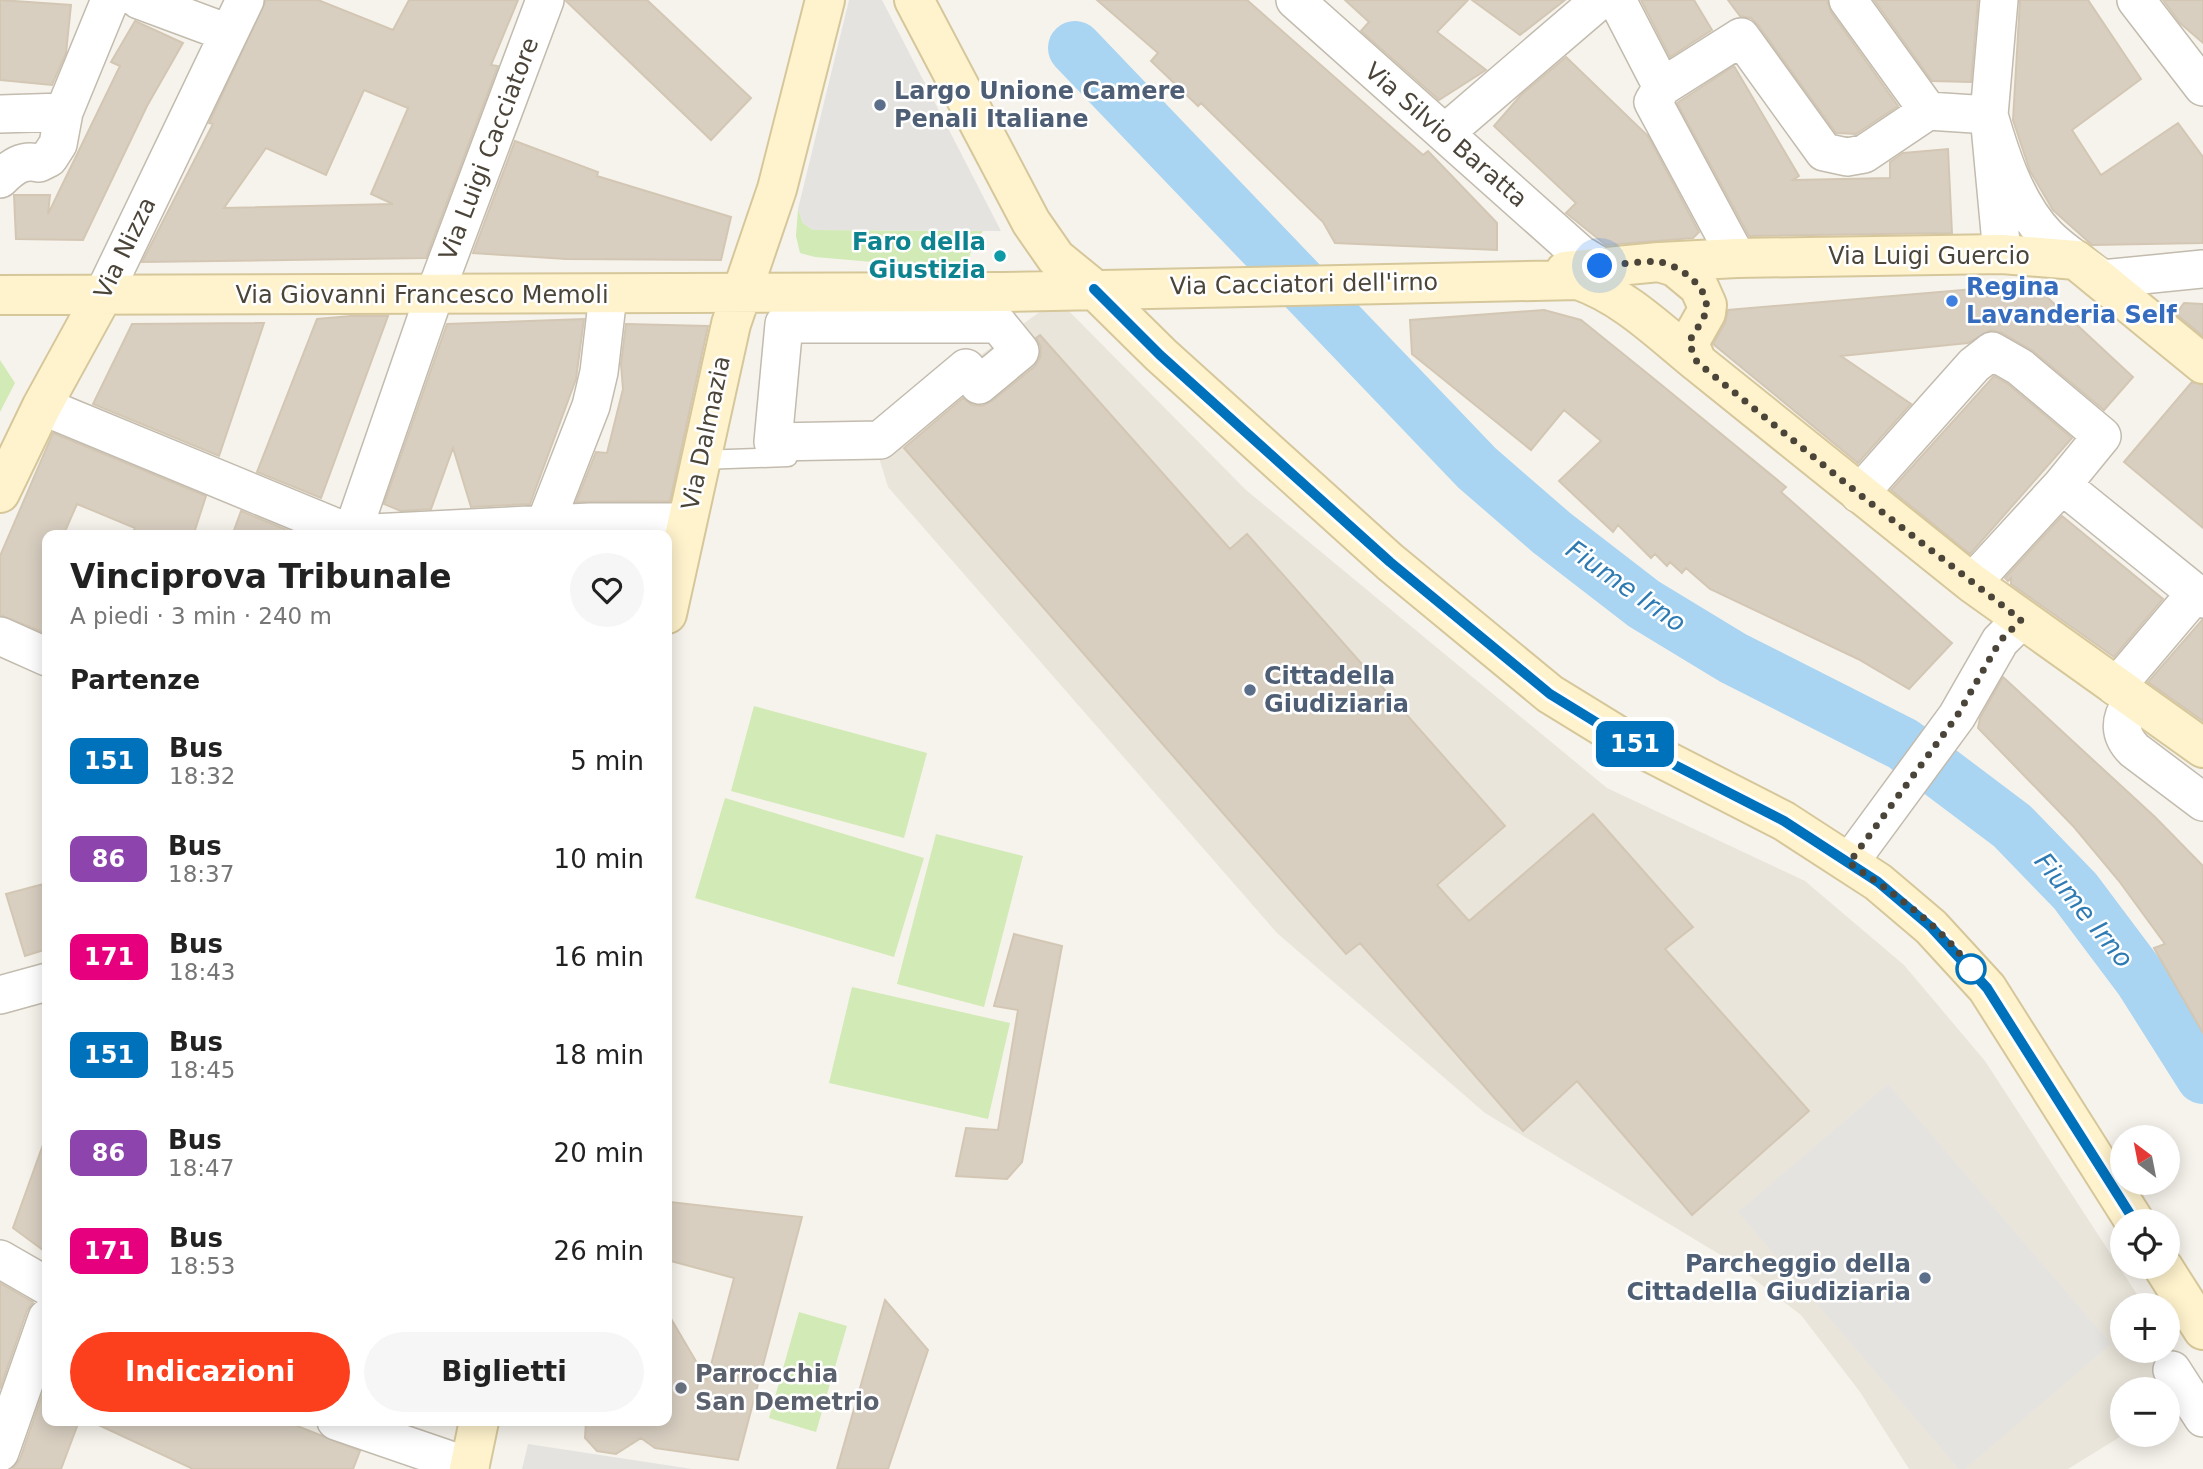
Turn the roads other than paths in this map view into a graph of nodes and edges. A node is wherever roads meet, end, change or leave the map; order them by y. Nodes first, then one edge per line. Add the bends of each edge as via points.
1 (110, 0) edge
2 (139, 0) edge
3 (245, 0) edge
4 (545, 0) edge
5 (825, 0) edge
6 (914, 0) edge
7 (1295, 0) edge
8 (1600, 0) edge
9 (1617, 0) edge
10 (1848, 0) edge
11 (1999, 0) edge
12 (2136, 0) edge
13 (228, 33) junction
14 (1662, 87) junction
15 (2203, 87) edge
16 (1928, 111) junction
17 (64, 112) junction
18 (0, 114) edge
19 (1989, 115) junction
20 (1445, 132) junction
21 (0, 179) edge
22 (1031, 222) junction
23 (2002, 254) junction
24 (1737, 258) junction
25 (1660, 262) junction
26 (2203, 269) edge
27 (1597, 274) junction
28 (2102, 279) junction
29 (1203, 287) junction
30 (1094, 289) junction
31 (1003, 292) junction
32 (104, 293) junction
33 (0, 295) edge
34 (608, 295) junction
35 (434, 296) junction
36 (735, 309) junction
37 (784, 324) junction
38 (1160, 355) junction
39 (1697, 362) junction
40 (2203, 364) edge
41 (42, 406) junction
42 (899, 442) dead end
43 (700, 460) junction
44 (2062, 485) junction
45 (0, 493) edge
46 (1859, 494) junction
47 (687, 522) junction
48 (545, 524) junction
49 (589, 529) edge
50 (339, 530) edge
51 (353, 530) edge
52 (439, 530) edge
53 (1972, 583) junction
54 (672, 591) edge
55 (2199, 597) edge
56 (2021, 620) junction
57 (0, 636) edge
58 (42, 655) edge
59 (2127, 695) junction
60 (2203, 748) edge
61 (2203, 802) edge
62 (1849, 863) junction
63 (42, 983) edge
64 (0, 995) edge
65 (2127, 1209) edge
66 (0, 1259) edge
67 (2172, 1279) edge
68 (42, 1283) edge
69 (2203, 1329) edge
70 (42, 1332) edge
71 (2172, 1370) dead end
72 (2203, 1418) edge
73 (350, 1426) edge
74 (478, 1426) edge
75 (0, 1452) edge
76 (470, 1468) edge

1 - 17 street
2 - 13 street
3 - 13 street, Via Nizza
4 - 35 street, Via Luigi Cacciatore
5 - 36 main road, Via Dalmazia via 777,189
6 - 22 main road
7 - 20 street, Via Silvio Baratta
8 - 20 street
9 - 14 street
10 - 16 street
11 - 19 street
12 - 15 street
13 - 32 street, Via Nizza
14 - 16 street via 1741,37 1824,152 1847,157 1864,154
14 - 24 street via 1653,102
16 - 19 street
17 - 18 street
17 - 21 street via 58,145 49,158 39,163 27,160
19 - 23 street
19 - 28 street via 2003,160 2035,220 2047,236
20 - 27 street, Via Silvio Baratta
22 - 30 main road via 1056,258
22 - 31 main road, Via Cacciatori dell'irno via 1041,263 1035,276 1021,287
23 - 24 main road, Via Luigi Guercio
23 - 28 main road, Via Luigi Guercio via 2076,260
24 - 25 main road, Via Luigi Guercio
25 - 27 main road
25 - 39 main road via 1675,267 1699,286 1706,299 1706,313 1689,343
26 - 28 street
27 - 29 main road, Via Cacciatori dell'irno
27 - 39 main road, Via Silvio Baratta
28 - 40 main road, Via Luigi Guercio
29 - 30 main road, Via Cacciatori dell'irno
29 - 38 main road via 1155,297 1146,305 1144,326
30 - 31 main road, Via Cacciatori dell'irno
30 - 38 main road
31 - 36 main road, Via Cacciatori dell'irno
32 - 33 main road, Via Giovanni Francesco Memoli
32 - 35 main road, Via Giovanni Francesco Memoli
32 - 41 main road, Via Nizza
34 - 35 main road, Via Giovanni Francesco Memoli
34 - 36 main road, Via Giovanni Francesco Memoli
34 - 48 street via 591,406
35 - 51 street, Via Luigi Cacciatore
36 - 37 street
36 - 43 main road, Via Dalmazia
37 - 37 street via 773,442 880,440 966,368 979,385 1020,351 998,324
38 - 62 main road via 1390,562 1550,694 1620,737 1784,821
39 - 46 main road, Via Silvio Baratta
41 - 45 main road, Via Nizza
41 - 50 street
42 - 43 lane via 884,455
43 - 47 main road, Via Dalmazia
44 - 46 street via 2102,436 2020,367 1992,351 1974,365
44 - 53 street
44 - 55 street
46 - 53 main road, Via Silvio Baratta
47 - 49 street
47 - 54 main road, Via Dalmazia
48 - 49 street
48 - 52 street
53 - 56 main road, Via Silvio Baratta
55 - 59 street
56 - 59 main road, Via Silvio Baratta
56 - 62 street via 2000,641 1957,716
57 - 58 street
59 - 60 main road, Via Silvio Baratta
59 - 61 street via 2131,704 2123,716 2125,739
62 - 65 main road via 1931,927 1987,988
63 - 64 street
66 - 68 street
67 - 69 main road
70 - 75 street
71 - 72 street
73 - 76 street
74 - 76 main road

